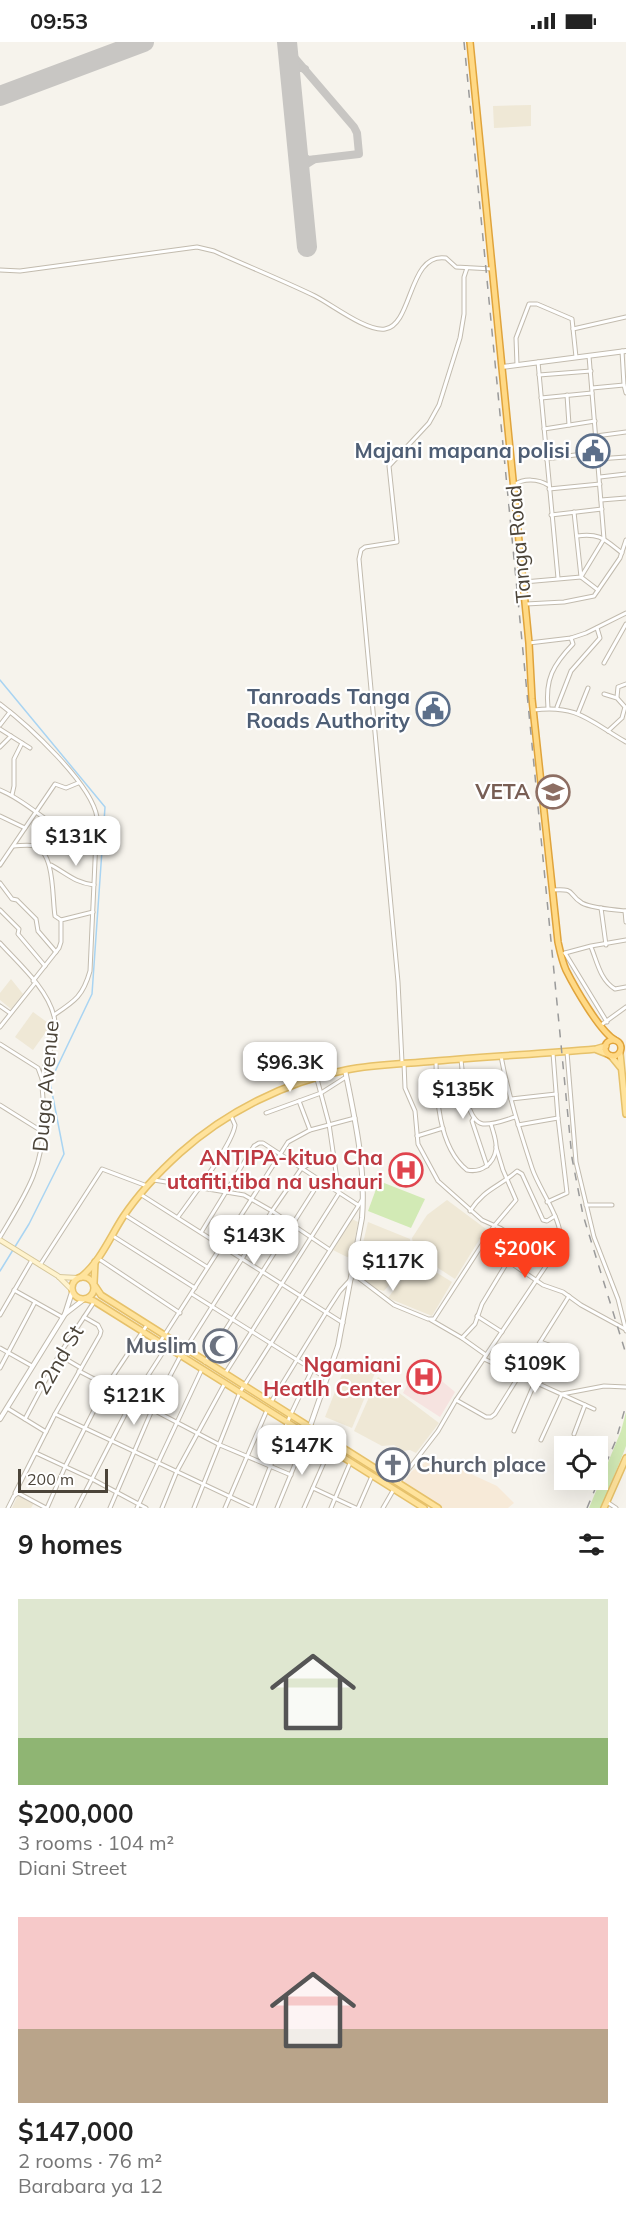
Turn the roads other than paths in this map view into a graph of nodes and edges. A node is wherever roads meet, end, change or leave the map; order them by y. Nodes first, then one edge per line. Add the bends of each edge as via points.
1 (470, 42) edge
2 (467, 268) junction
3 (494, 269) junction
4 (0, 270) edge
5 (626, 317) edge
6 (573, 329) junction
7 (624, 351) edge
8 (589, 356) junction
9 (576, 357) junction
10 (537, 362) junction
11 (517, 365) junction
12 (502, 367) junction
13 (591, 371) junction
14 (539, 375) junction
15 (624, 384) junction
16 (592, 390) junction
17 (626, 393) edge
18 (567, 395) junction
19 (541, 398) junction
20 (595, 421) junction
21 (569, 425) junction
22 (544, 429) junction
23 (626, 432) edge
24 (596, 436) junction
25 (597, 452) junction
26 (626, 457) edge
27 (546, 459) junction
28 (598, 459) junction
29 (626, 474) edge
30 (600, 477) junction
31 (600, 484) junction
32 (514, 485) junction
33 (549, 487) junction
34 (626, 498) edge
35 (602, 500) junction
36 (602, 509) junction
37 (574, 512) junction
38 (551, 515) junction
39 (577, 536) junction
40 (604, 539) junction
41 (626, 540) edge
42 (621, 553) junction
43 (581, 577) junction
44 (558, 578) junction
45 (523, 583) junction
46 (598, 590) junction
47 (524, 604) junction
48 (626, 613) edge
49 (626, 624) edge
50 (597, 628) junction
51 (571, 638) junction
52 (529, 643) junction
53 (604, 663) dead end
54 (626, 684) edge
55 (588, 688) dead end
56 (604, 694) dead end
57 (617, 698) junction
58 (0, 704) edge
59 (548, 708) junction
60 (557, 708) junction
61 (534, 710) junction
62 (10, 712) junction
63 (578, 713) junction
64 (625, 715) edge
65 (0, 727) edge
66 (608, 731) junction
67 (11, 736) junction
68 (22, 742) junction
69 (626, 742) edge
70 (0, 747) edge
71 (30, 748) dead end
72 (78, 783) junction
73 (0, 789) edge
74 (12, 795) junction
75 (35, 812) junction
76 (0, 816) edge
77 (26, 828) junction
78 (97, 841) junction
79 (14, 846) junction
80 (50, 864) junction
81 (0, 865) edge
82 (0, 883) edge
83 (94, 885) junction
84 (552, 890) junction
85 (601, 907) junction
86 (0, 910) edge
87 (626, 911) edge
88 (93, 912) junction
89 (61, 920) junction
90 (626, 922) edge
91 (626, 940) edge
92 (0, 943) edge
93 (606, 945) junction
94 (591, 946) junction
95 (57, 952) junction
96 (563, 954) junction
97 (45, 966) junction
98 (34, 982) junction
99 (626, 987) edge
100 (0, 1006) edge
101 (626, 1006) edge
102 (10, 1013) junction
103 (626, 1013) edge
104 (54, 1014) junction
105 (617, 1014) junction
106 (607, 1022) junction
107 (601, 1026) junction
108 (0, 1027) edge
109 (605, 1033) junction
110 (617, 1041) junction
111 (0, 1044) edge
112 (606, 1045) junction
113 (626, 1046) edge
114 (596, 1049) junction
115 (567, 1052) junction
116 (622, 1052) edge
117 (553, 1053) junction
118 (609, 1055) junction
119 (501, 1056) junction
120 (461, 1058) junction
121 (436, 1061) junction
122 (403, 1063) junction
123 (621, 1069) junction
124 (345, 1070) junction
125 (346, 1077) junction
126 (317, 1079) junction
127 (42, 1080) junction
128 (321, 1093) junction
129 (556, 1094) junction
130 (511, 1099) junction
131 (299, 1101) junction
132 (0, 1105) edge
133 (266, 1113) dead end
134 (626, 1114) edge
135 (231, 1116) junction
136 (515, 1117) junction
137 (355, 1118) junction
138 (474, 1118) junction
139 (558, 1118) junction
140 (329, 1124) junction
141 (491, 1124) junction
142 (518, 1125) junction
143 (443, 1128) junction
144 (310, 1130) junction
145 (43, 1132) junction
146 (417, 1136) junction
147 (496, 1147) junction
148 (280, 1154) junction
149 (333, 1154) junction
150 (487, 1166) junction
151 (301, 1169) junction
152 (153, 1179) junction
153 (507, 1180) junction
154 (320, 1181) junction
155 (147, 1186) junction
156 (200, 1187) junction
157 (225, 1192) junction
158 (339, 1193) junction
159 (140, 1194) junction
160 (363, 1198) junction
161 (251, 1199) junction
162 (547, 1202) junction
163 (358, 1205) junction
164 (586, 1205) junction
165 (612, 1205) dead end
166 (272, 1211) junction
167 (470, 1211) junction
168 (125, 1215) junction
169 (555, 1216) junction
170 (178, 1217) junction
171 (292, 1224) junction
172 (494, 1226) junction
173 (201, 1232) junction
174 (111, 1235) junction
175 (312, 1237) junction
176 (0, 1238) edge
177 (222, 1244) junction
178 (483, 1244) junction
179 (330, 1250) junction
180 (243, 1258) junction
181 (97, 1259) junction
182 (551, 1259) junction
183 (32, 1260) junction
184 (508, 1261) junction
185 (40, 1265) junction
186 (207, 1267) junction
187 (263, 1270) junction
188 (352, 1273) junction
189 (58, 1276) junction
190 (80, 1277) junction
191 (351, 1280) junction
192 (537, 1281) junction
193 (283, 1283) junction
194 (94, 1284) junction
195 (195, 1288) junction
196 (14, 1290) junction
197 (72, 1291) junction
198 (192, 1294) junction
199 (301, 1295) junction
200 (569, 1296) junction
201 (85, 1300) junction
202 (94, 1301) junction
203 (35, 1302) junction
204 (212, 1306) junction
205 (327, 1311) junction
206 (180, 1313) junction
207 (0, 1314) edge
208 (64, 1316) junction
209 (477, 1316) junction
210 (84, 1317) junction
211 (232, 1319) junction
212 (429, 1319) junction
213 (343, 1323) junction
214 (147, 1325) junction
215 (626, 1330) edge
216 (143, 1331) junction
217 (252, 1332) junction
218 (502, 1332) junction
219 (164, 1336) junction
220 (462, 1338) junction
221 (160, 1342) junction
222 (540, 1342) junction
223 (270, 1344) junction
224 (167, 1346) junction
225 (0, 1348) edge
226 (564, 1350) dead end
227 (183, 1352) junction
228 (9, 1353) junction
229 (59, 1355) junction
230 (485, 1357) junction
231 (296, 1360) junction
232 (205, 1362) junction
233 (32, 1366) junction
234 (0, 1368) edge
235 (202, 1369) junction
236 (80, 1370) junction
237 (312, 1370) junction
238 (225, 1374) junction
239 (520, 1375) junction
240 (328, 1379) junction
241 (535, 1382) junction
242 (225, 1383) junction
243 (107, 1385) junction
244 (243, 1386) junction
245 (626, 1387) edge
246 (240, 1392) junction
247 (562, 1394) junction
248 (134, 1399) junction
249 (456, 1400) junction
250 (270, 1403) junction
251 (585, 1405) junction
252 (7, 1408) junction
253 (594, 1409) dead end
254 (152, 1410) junction
255 (267, 1410) junction
256 (55, 1414) junction
257 (290, 1416) junction
258 (0, 1419) edge
259 (25, 1419) junction
260 (177, 1422) junction
261 (288, 1423) junction
262 (84, 1428) junction
263 (310, 1428) junction
264 (514, 1431) dead end
265 (46, 1432) junction
266 (197, 1433) junction
267 (574, 1434) dead end
268 (307, 1435) junction
269 (541, 1440) dead end
270 (111, 1442) junction
271 (333, 1442) junction
272 (220, 1445) junction
273 (330, 1449) junction
274 (133, 1452) junction
275 (36, 1454) junction
276 (247, 1457) junction
277 (626, 1458) edge
278 (158, 1462) junction
279 (350, 1463) junction
280 (65, 1467) junction
281 (271, 1467) junction
282 (177, 1471) junction
283 (291, 1475) junction
284 (372, 1476) junction
285 (92, 1479) junction
286 (398, 1483) junction
287 (204, 1485) junction
288 (313, 1488) junction
289 (393, 1489) junction
290 (116, 1492) junction
291 (15, 1493) junction
292 (230, 1497) junction
293 (336, 1498) junction
294 (606, 1505) edge
295 (138, 1506) edge
296 (416, 1506) edge
297 (8, 1508) edge
298 (46, 1508) edge
299 (77, 1508) edge
300 (110, 1508) edge
301 (146, 1508) edge
302 (162, 1508) edge
303 (194, 1508) edge
304 (225, 1508) edge
305 (254, 1508) edge
306 (277, 1508) edge
307 (304, 1508) edge
308 (331, 1508) edge
309 (357, 1508) edge
310 (383, 1508) edge
311 (424, 1508) edge
312 (438, 1508) edge
313 (616, 1508) edge

1 - 3 highway, Tanga Road
2 - 3 street
2 - 4 street via 456,267 441,257 428,262 400,315 386,330 372,328 317,297 214,251 197,248 20,271
2 - 122 street via 460,338 439,405 429,423 389,466 398,542 365,547 359,559
3 - 12 highway, Tanga Road
5 - 6 street
6 - 9 street
6 - 11 street via 572,319 529,304 516,338
7 - 8 street
7 - 15 street
8 - 9 street
8 - 13 street
9 - 10 street
10 - 11 street
10 - 14 street
11 - 12 street
12 - 32 highway, Tanga Road
13 - 14 street
13 - 16 street
14 - 19 street
15 - 16 street
15 - 17 street
16 - 18 street
16 - 20 street
18 - 19 street
18 - 21 street
19 - 22 street
20 - 21 street
20 - 24 street
21 - 22 street
22 - 27 street
23 - 24 street
24 - 25 street
25 - 27 street
25 - 28 street
26 - 28 street
27 - 33 street
28 - 30 street
29 - 30 street
30 - 31 street
31 - 33 street
31 - 35 street
32 - 33 street via 537,480
32 - 45 highway, Tanga Road
33 - 38 street
34 - 35 street
35 - 36 street
36 - 37 street
36 - 40 street
37 - 38 street
37 - 39 street
38 - 44 street
39 - 40 street via 592,534
39 - 43 street
40 - 42 street
40 - 43 street
41 - 42 street
42 - 46 street
43 - 44 street
43 - 46 street
44 - 45 street
45 - 47 highway, Tanga Road
46 - 47 street via 587,598
47 - 52 highway, Tanga Road
48 - 50 street
49 - 53 street
50 - 51 street
50 - 60 street via 600,638 572,671
51 - 52 street
51 - 59 street via 573,644 557,661 547,685
52 - 61 highway, Tanga Road
54 - 57 street via 618,687
55 - 63 street
56 - 57 street
57 - 64 street via 625,707
58 - 62 street
59 - 60 street
59 - 61 street
60 - 63 street
61 - 84 highway, Tanga Road
62 - 65 street
62 - 72 street via 39,735
63 - 66 street
64 - 66 street
65 - 67 street
66 - 69 street
67 - 68 street
67 - 70 street
68 - 71 street
68 - 74 street via 14,759
72 - 75 street via 66,788 56,783
72 - 78 street via 96,808
73 - 74 street
74 - 75 street
75 - 77 street
75 - 78 street via 72,836
76 - 77 street
77 - 79 street
78 - 83 street
79 - 80 street via 37,846
79 - 81 street
80 - 83 street via 78,882
80 - 89 street via 55,916
82 - 95 street via 36,919 38,931
83 - 88 street
84 - 85 street via 572,892 582,903
84 - 96 highway, Tanga Road
85 - 87 street
85 - 93 street
86 - 97 street
87 - 90 street
88 - 89 street
88 - 104 street via 87,983 75,1002
89 - 95 street
91 - 93 street
92 - 98 street, Duga Avenue
93 - 94 street
94 - 96 street
94 - 99 street via 609,985 615,989
95 - 97 street
96 - 106 street
96 - 107 highway, Tanga Road via 575,987
97 - 98 street
98 - 102 street
98 - 104 street, Duga Avenue
100 - 102 street
101 - 105 street
102 - 108 street
103 - 105 street
104 - 127 street, Duga Avenue via 55,1032
105 - 106 street
106 - 107 street
107 - 109 highway, Tanga Road
109 - 110 highway
109 - 112 highway
110 - 112 highway
110 - 113 highway
110 - 116 highway
111 - 127 street via 38,1068
112 - 114 main road
112 - 118 highway
114 - 115 main road
114 - 118 main road
115 - 117 main road
115 - 164 street via 576,1162
116 - 118 highway
116 - 123 main road
117 - 119 main road
117 - 129 street
118 - 123 main road
119 - 120 main road
119 - 130 street
120 - 121 main road
120 - 138 street via 467,1103
121 - 122 main road
121 - 143 street
122 - 124 main road
122 - 146 street
123 - 134 main road
124 - 125 street
124 - 126 main road
125 - 128 street
125 - 137 street
126 - 128 street
126 - 135 main road via 250,1104
127 - 145 street, Duga Avenue
128 - 131 street
128 - 140 street
129 - 130 street
129 - 139 street
130 - 136 street
131 - 133 street
131 - 144 street
132 - 145 street
135 - 152 main road via 186,1148
135 - 156 street via 235,1125 232,1136
136 - 141 street
136 - 142 street
137 - 140 street
137 - 160 street
138 - 141 street
138 - 150 street
139 - 142 street
139 - 162 street via 567,1193
140 - 144 street
140 - 149 street
141 - 147 street
142 - 162 street
143 - 146 street
143 - 150 street via 462,1166 472,1171
144 - 148 street via 288,1142
145 - 176 street, Duga Avenue via 36,1172
146 - 167 street via 423,1156 438,1181
147 - 150 street
147 - 153 street
148 - 151 street
148 - 157 street via 263,1143 254,1146
148 - 161 street
149 - 151 street
149 - 158 street
151 - 154 street
151 - 166 street
152 - 155 main road
152 - 156 street
153 - 167 street via 484,1192
153 - 169 street via 519,1172 543,1220
153 - 172 street via 516,1200
154 - 158 street
154 - 171 street
155 - 159 main road
155 - 185 street via 102,1169
156 - 157 street
156 - 170 street
157 - 161 street
157 - 173 street
158 - 163 street
158 - 175 street
159 - 168 main road
159 - 170 street
160 - 163 street
160 - 188 street
161 - 166 street
161 - 177 street
162 - 169 street
163 - 179 street
164 - 165 street
164 - 215 street
166 - 171 street
166 - 180 street
167 - 172 street
168 - 174 main road
168 - 186 street
169 - 182 street via 561,1241
170 - 173 street
171 - 175 street
171 - 187 street
172 - 178 street
172 - 182 street
173 - 177 street
174 - 181 main road
174 - 195 street
175 - 179 street
175 - 193 street
176 - 183 main road
177 - 180 street
177 - 186 street
178 - 184 street
178 - 212 street via 437,1316
179 - 199 street
180 - 187 street
180 - 204 street
181 - 190 main road
181 - 194 main road
181 - 206 street
182 - 192 street
183 - 185 main road
183 - 196 street
184 - 192 street
184 - 209 street
185 - 189 main road
186 - 195 street
187 - 193 street
187 - 211 street
188 - 191 street
188 - 212 street via 394,1305
189 - 190 main road
189 - 197 main road
190 - 194 main road
190 - 197 main road via 73,1283
191 - 205 street
191 - 213 street
192 - 200 street
192 - 218 street
193 - 199 street
193 - 217 street
194 - 201 main road via 94,1293
194 - 214 main road via 101,1295
195 - 198 street
196 - 203 street
196 - 207 street
197 - 201 main road
197 - 208 street
198 - 204 street
198 - 206 street
199 - 205 street
199 - 223 street
200 - 215 street
200 - 222 street
201 - 202 main road
201 - 208 street
202 - 210 street, 22nd St
202 - 216 main road
203 - 208 street
203 - 228 street
204 - 211 street
204 - 227 street
205 - 213 street
205 - 231 street
206 - 219 street
208 - 233 street
209 - 218 street
209 - 220 street
210 - 229 street, 22nd St
210 - 236 street via 101,1331
211 - 217 street
211 - 232 street
212 - 220 street
213 - 240 street
214 - 216 street
214 - 219 main road
216 - 221 main road
216 - 243 street
217 - 223 street
217 - 238 street
218 - 230 street
219 - 221 street
219 - 227 main road
220 - 230 street
221 - 224 main road
222 - 226 street
222 - 239 street
223 - 231 street
223 - 244 street
224 - 227 main road
224 - 248 street
225 - 228 street
227 - 232 main road
227 - 235 main road
227 - 254 street
228 - 233 street
228 - 234 street
229 - 236 street
229 - 259 street, 22nd St
230 - 239 street
230 - 249 street
231 - 237 street
231 - 250 street
232 - 238 main road
233 - 252 street
235 - 242 main road
235 - 260 street
236 - 243 street
236 - 256 street
237 - 240 street
237 - 257 street
238 - 244 main road
239 - 241 street
239 - 249 street via 492,1417
240 - 263 street
241 - 247 street
241 - 264 street
242 - 246 main road
242 - 266 street
243 - 248 street
243 - 262 street
244 - 246 street
244 - 250 main road
245 - 247 street via 604,1386
246 - 255 main road
246 - 272 street
247 - 251 street
247 - 269 street
248 - 254 street
248 - 270 street
249 - 286 street via 438,1431
250 - 257 main road
251 - 253 street
251 - 267 street
252 - 258 street
252 - 259 street
254 - 260 street
254 - 274 street
255 - 261 main road
255 - 276 street
256 - 262 street
256 - 265 street
257 - 261 street
257 - 263 main road
259 - 265 street
260 - 266 street
260 - 278 street
261 - 268 main road
261 - 281 street
262 - 270 street
262 - 280 street
263 - 268 street
263 - 271 main road
265 - 275 street
266 - 272 street
266 - 282 street
268 - 273 main road
268 - 283 street
270 - 274 street
270 - 285 street
271 - 273 street
271 - 286 main road
272 - 276 street
272 - 287 street
273 - 279 main road
273 - 288 street
274 - 278 street
274 - 290 street
275 - 280 street
275 - 291 street
276 - 281 street
276 - 292 street
277 - 294 main road
278 - 282 street
278 - 295 street
279 - 284 main road
279 - 293 street
280 - 285 street
280 - 298 street
281 - 283 street
281 - 305 street
282 - 287 street
282 - 302 street
283 - 306 street
284 - 289 main road
284 - 309 street
285 - 290 street
285 - 299 street
286 - 289 street
286 - 312 main road
287 - 292 street
287 - 303 street
288 - 293 street
288 - 307 street
289 - 296 main road
289 - 310 street
290 - 295 street
290 - 300 street
291 - 297 street
291 - 298 street
292 - 304 street
292 - 305 street
293 - 308 street
293 - 309 street
294 - 313 street
295 - 301 street
296 - 311 main road

